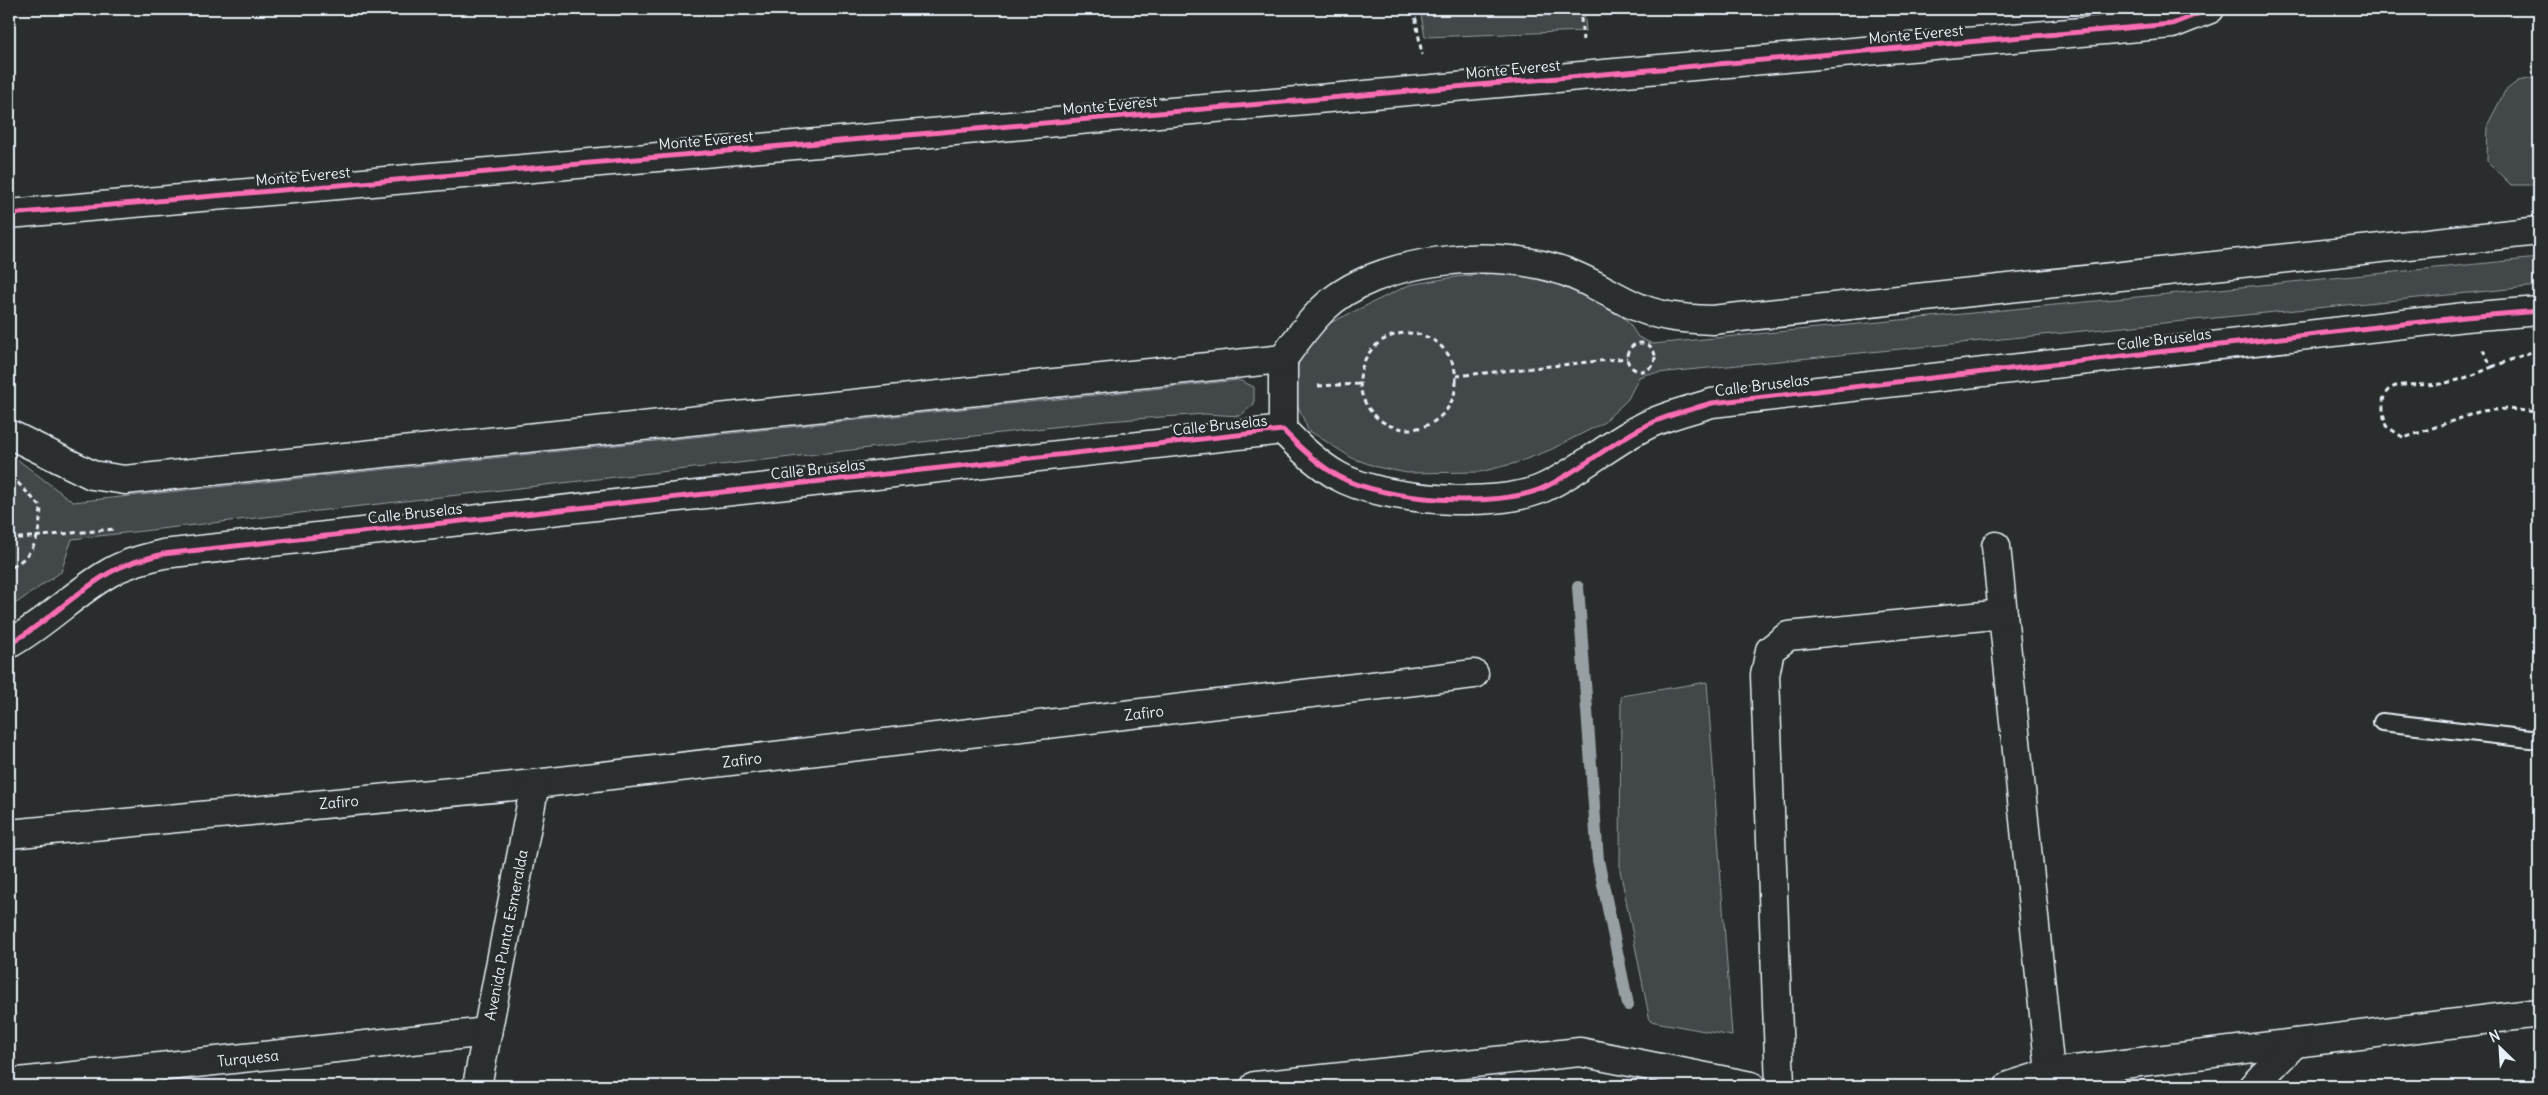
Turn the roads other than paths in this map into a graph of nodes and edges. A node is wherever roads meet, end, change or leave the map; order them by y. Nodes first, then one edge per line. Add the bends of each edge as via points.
1 (2210, 9) edge
2 (9, 214) edge
3 (2539, 231) edge
4 (2539, 311) edge
5 (1283, 359) junction
6 (1283, 430) junction
7 (9, 434) edge
8 (1996, 546) dead end
9 (2003, 614) junction
10 (9, 644) edge
11 (1474, 674) dead end
12 (2382, 722) dead end
13 (2539, 740) edge
14 (535, 784) junction
15 (9, 834) edge
16 (2539, 1014) edge
17 (487, 1032) junction
18 (2295, 1043) junction
19 (2050, 1073) junction
20 (9, 1083) edge
21 (477, 1086) edge
22 (1255, 1086) edge
23 (1751, 1086) edge
24 (1780, 1086) edge
25 (2008, 1086) edge
26 (2253, 1086) edge

1 - 2 street, Monte Everest via 2172,24
3 - 5 street via 1712,320 1656,314 1563,270 1521,260 1489,258 1426,263 1374,277 1344,293 1323,308
4 - 6 street, Calle Bruselas via 1712,403 1647,424 1572,474 1541,489 1512,497 1424,498 1370,487 1340,477 1318,463
5 - 6 street
5 - 7 street via 126,480 92,475
6 - 10 street, Calle Bruselas via 163,554 129,563 108,573 37,627
8 - 9 street
9 - 19 street
9 - 24 street via 1788,636 1770,650 1765,675
11 - 14 street, Zafiro
12 - 13 lane
14 - 15 street, Zafiro
14 - 17 street, Avenida Punta Esmeralda
16 - 18 street
17 - 20 street, Turquesa
17 - 21 street, Avenida Punta Esmeralda
18 - 19 street
18 - 26 street
19 - 25 street
22 - 23 street via 1580,1052

